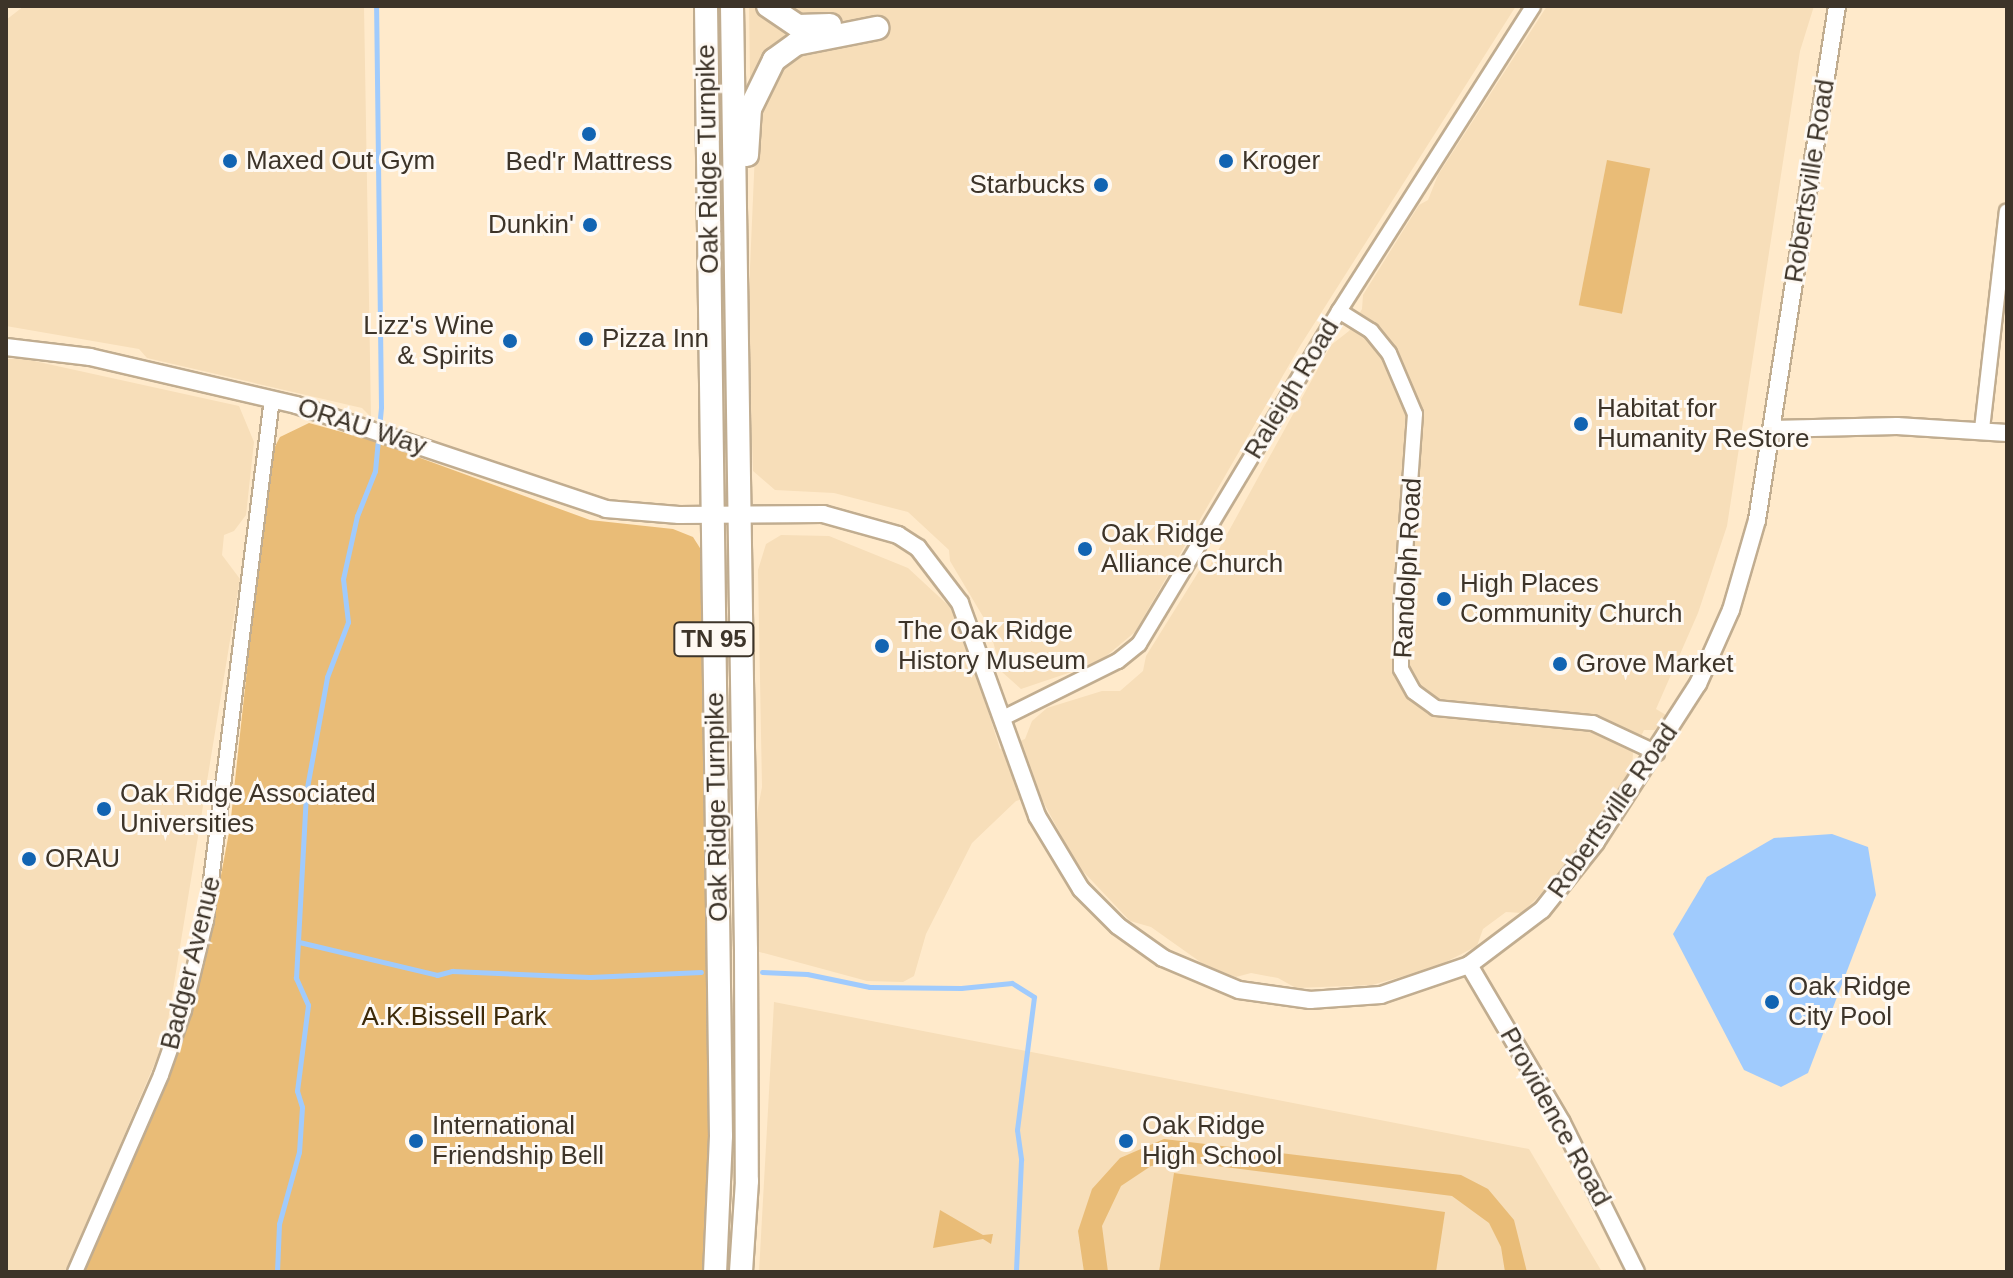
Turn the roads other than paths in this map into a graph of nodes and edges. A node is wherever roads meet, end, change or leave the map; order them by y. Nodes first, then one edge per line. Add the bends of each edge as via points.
1 (706, 6) edge
2 (732, 6) edge
3 (768, 6) edge
4 (1533, 6) edge
5 (1837, 6) edge
6 (2007, 211) edge
7 (1339, 311) junction
8 (735, 316) junction
9 (6, 347) edge
10 (272, 399) junction
11 (1772, 429) junction
12 (1982, 429) junction
13 (2007, 433) edge
14 (713, 515) junction
15 (740, 515) junction
16 (1003, 718) junction
17 (1657, 753) junction
18 (1469, 965) junction
19 (75, 1272) edge
20 (715, 1272) edge
21 (741, 1272) edge
22 (1636, 1272) edge

1 - 14 highway, Oak Ridge Turnpike / TN 95
2 - 8 highway, Oak Ridge Turnpike / TN 95
3 - 8 highway via 798,26 862,21 877,28 796,44 774,60 757,86 750,109 748,222
4 - 7 street, Raleigh Road
5 - 11 street, Robertsville Road
6 - 12 street
7 - 16 street, Raleigh Road via 1139,644 1118,661
7 - 17 street, Randolph Road via 1371,331 1389,353 1415,414 1401,608 1401,669 1414,692 1436,708 1593,723
8 - 15 highway, Oak Ridge Turnpike / TN 95
9 - 10 street, ORAU Way via 90,357
10 - 14 street, ORAU Way via 371,427 606,509
10 - 19 street, Badger Avenue via 206,920 161,1075
11 - 12 street
11 - 17 street, Robertsville Road via 1757,520 1731,610 1698,684
12 - 13 street
14 - 15 street, Robertsville Road
14 - 20 highway, Oak Ridge Turnpike / TN 95 via 721,1136
15 - 16 street, Robertsville Road via 842,517 898,535 918,548 960,603
15 - 21 highway, Oak Ridge Turnpike / TN 95 via 747,1087
16 - 18 street, Robertsville Road via 1056,854 1118,926 1163,958 1239,990 1310,1000 1381,995
17 - 18 street, Robertsville Road via 1542,910
18 - 22 street, Providence Road via 1562,1123

